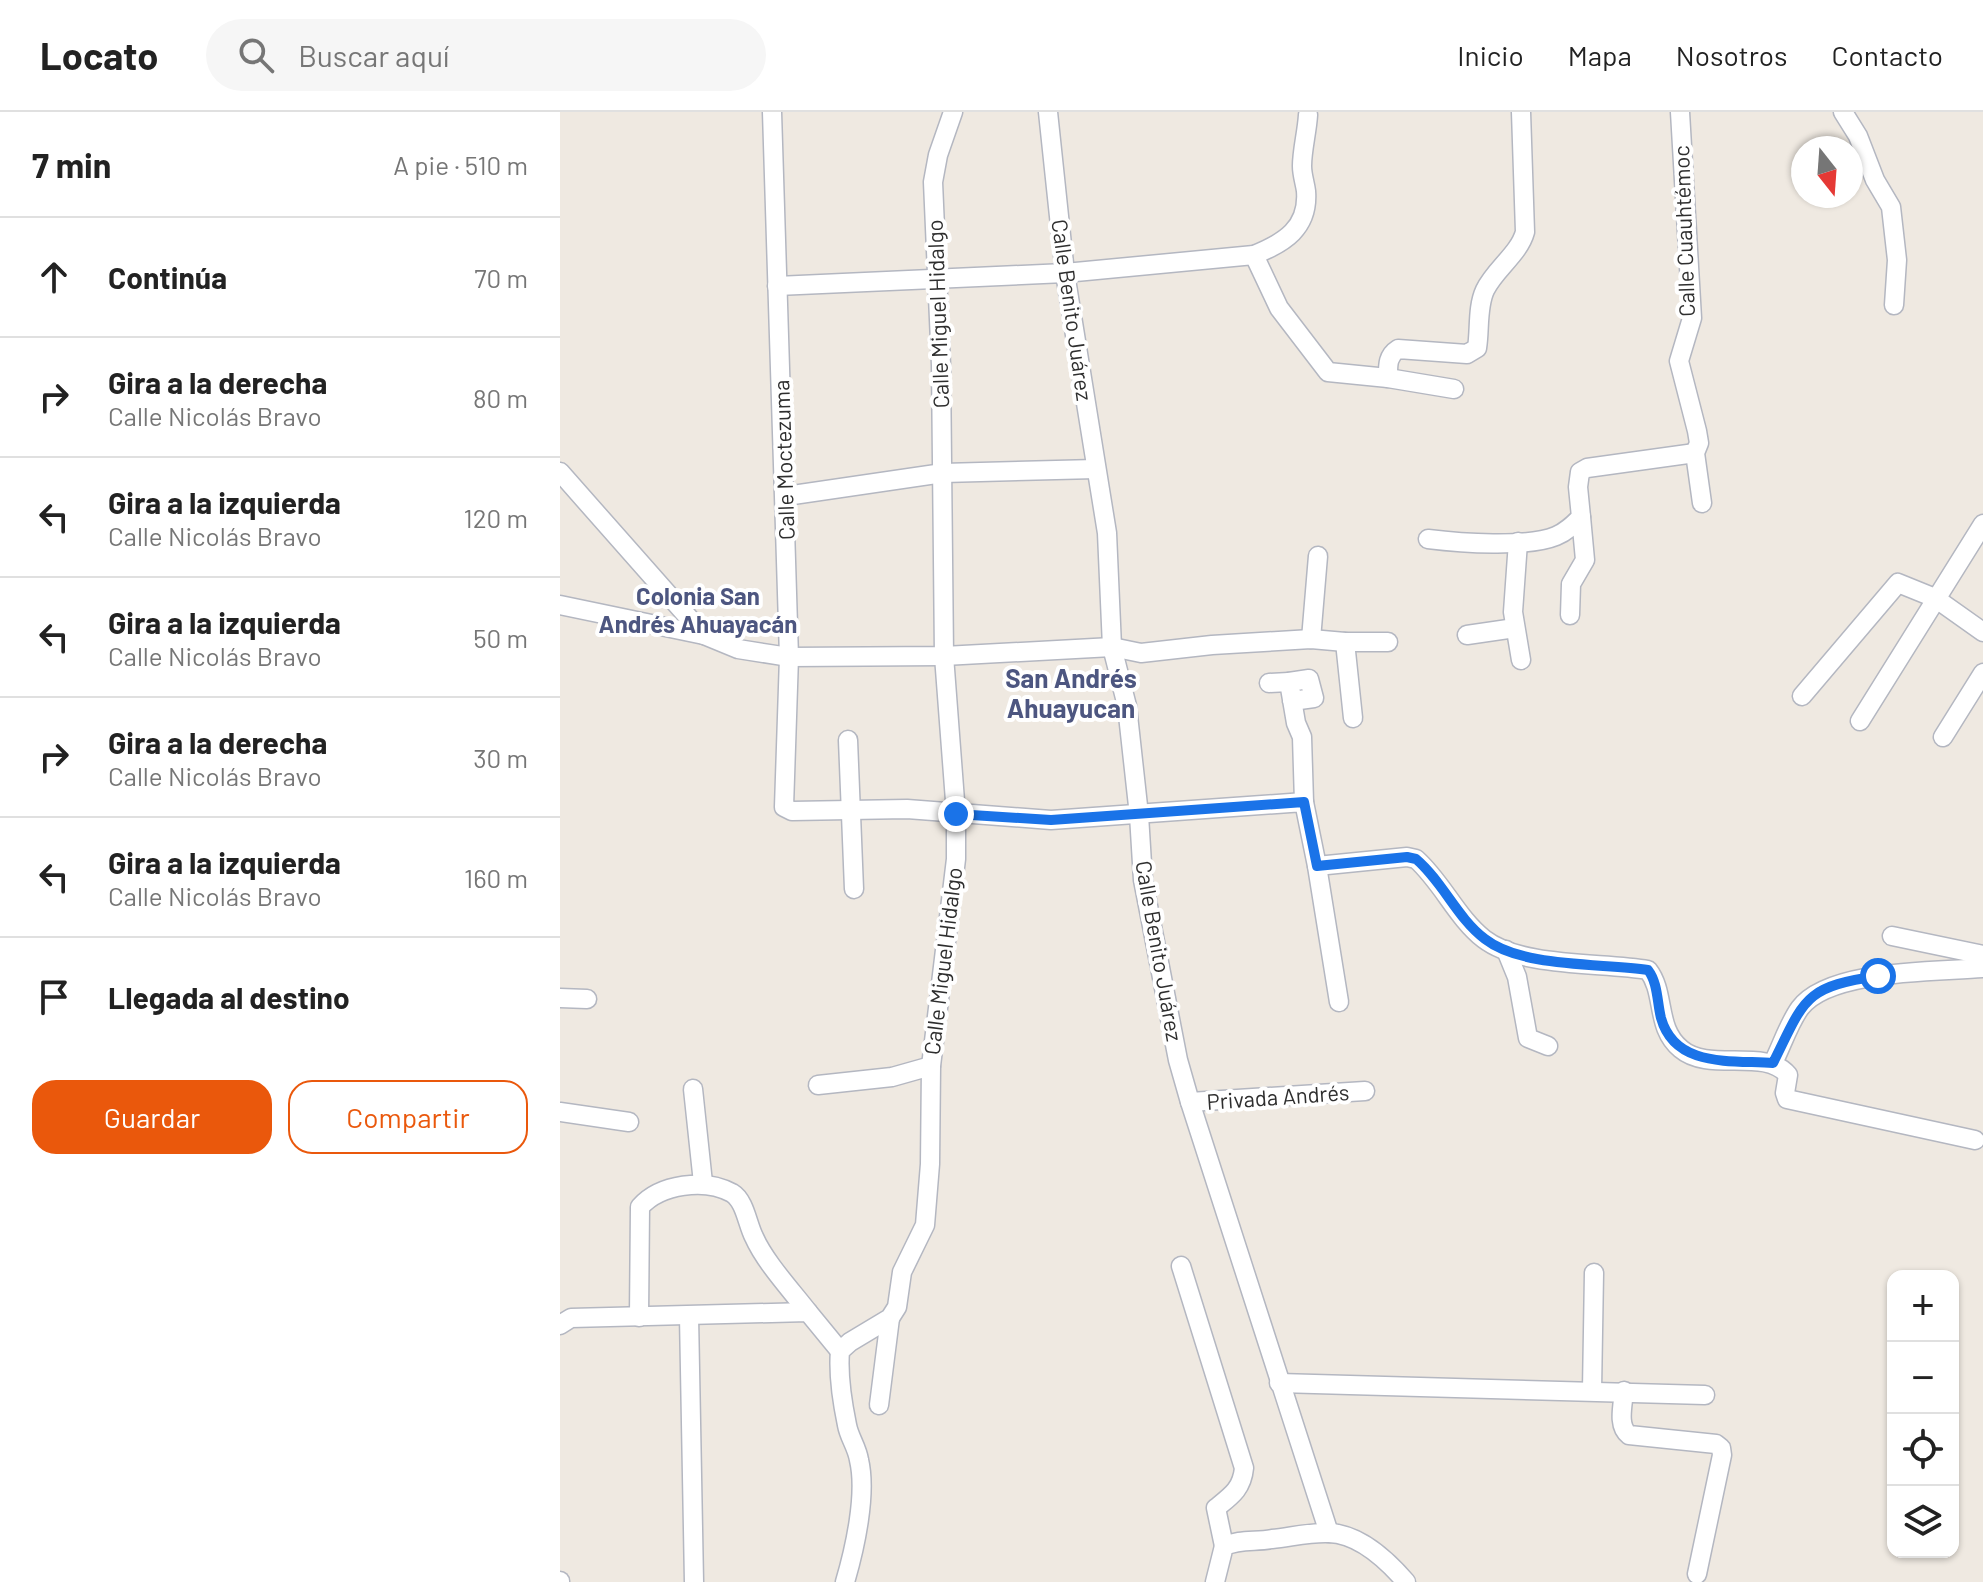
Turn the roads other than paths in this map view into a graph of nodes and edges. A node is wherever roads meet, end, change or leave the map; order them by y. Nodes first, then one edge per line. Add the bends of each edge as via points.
1 (772, 112) edge
2 (953, 112) edge
3 (1048, 112) edge
4 (1521, 112) edge
5 (1680, 112) edge
6 (1843, 112) edge
7 (1308, 115) dead end
8 (1254, 255) junction
9 (1065, 273) junction
10 (937, 278) junction
11 (777, 286) junction
12 (1894, 305) dead end
13 (1388, 378) junction
14 (1454, 389) dead end
15 (1695, 453) junction
16 (1096, 469) junction
17 (560, 472) edge
18 (943, 473) junction
19 (786, 496) junction
20 (1702, 503) dead end
21 (1581, 517) junction
22 (1983, 524) edge
23 (1428, 539) dead end
24 (1518, 542) junction
25 (1318, 556) dead end
26 (1935, 598) junction
27 (560, 605) edge
28 (1570, 615) dead end
29 (1515, 628) junction
30 (1983, 632) edge
31 (704, 635) junction
32 (1467, 635) dead end
33 (1311, 639) junction
34 (1345, 642) junction
35 (1388, 642) dead end
36 (1112, 647) junction
37 (944, 656) junction
38 (789, 657) junction
39 (1521, 660) dead end
40 (1983, 673) edge
41 (1269, 683) dead end
42 (1290, 692) junction
43 (1349, 693) junction
44 (1802, 696) dead end
45 (1353, 718) dead end
46 (1860, 721) dead end
47 (1943, 737) dead end
48 (848, 740) dead end
49 (1304, 802) junction
50 (850, 811) junction
51 (956, 814) junction
52 (1139, 815) junction
53 (1317, 866) junction
54 (854, 889) dead end
55 (1892, 936) dead end
56 (1506, 950) junction
57 (1983, 955) edge
58 (1983, 968) edge
59 (560, 998) edge
60 (587, 999) dead end
61 (1339, 1002) dead end
62 (1548, 1046) dead end
63 (1773, 1063) junction
64 (931, 1066) junction
65 (818, 1085) dead end
66 (693, 1089) dead end
67 (1365, 1091) dead end
68 (1190, 1102) junction
69 (560, 1112) edge
70 (629, 1122) dead end
71 (1975, 1140) dead end
72 (703, 1183) junction
73 (1181, 1266) dead end
74 (1594, 1273) dead end
75 (808, 1312) junction
76 (689, 1316) junction
77 (639, 1317) junction
78 (890, 1318) junction
79 (564, 1321) edge
80 (840, 1351) junction
81 (1279, 1383) junction
82 (1592, 1390) junction
83 (1624, 1391) junction
84 (1705, 1395) dead end
85 (879, 1405) dead end
86 (1329, 1533) junction
87 (1224, 1546) junction
88 (1697, 1574) dead end
89 (694, 1582) edge
90 (845, 1582) edge
91 (1215, 1582) edge
92 (1406, 1582) edge

1 - 11 street, Calle Moctezuma
2 - 10 street, Calle Miguel Hidalgo via 933,182
3 - 9 street, Calle Benito Juárez
4 - 13 street via 1525,232 1522,245 1499,267 1482,297 1477,348 1467,354 1398,349 1388,360
5 - 15 street, Calle Cuauhtémoc via 1692,318 1679,361 1697,431
6 - 12 street via 1891,207 1897,260
7 - 8 street via 1302,160 1305,209 1290,237
8 - 9 street
8 - 13 street via 1279,308 1328,372
9 - 10 street
9 - 16 street, Calle Benito Juárez
10 - 11 street
10 - 18 street, Calle Miguel Hidalgo
11 - 19 street, Calle Moctezuma
13 - 14 street
15 - 20 street, Calle Cuauhtémoc
15 - 21 street via 1587,468 1580,472 1578,487
16 - 18 street
16 - 36 street, Calle Benito Juárez via 1107,533
17 - 31 street
18 - 19 street
18 - 37 street, Calle Miguel Hidalgo
19 - 38 street, Calle Moctezuma
21 - 24 street via 1554,537
21 - 28 street via 1585,560 1571,584
22 - 26 street
23 - 24 street
24 - 29 street
25 - 33 street
26 - 30 street
26 - 44 street via 1898,583
26 - 46 street
27 - 31 street
29 - 32 street
29 - 39 street
31 - 38 street via 738,649
33 - 34 street
33 - 36 street via 1141,653
34 - 35 street
34 - 43 street
36 - 37 street
36 - 52 street, Calle Benito Juárez via 1127,706
37 - 38 street
37 - 51 street, Calle Miguel Hidalgo
38 - 50 street, Calle Moctezuma via 784,807
40 - 47 street
41 - 42 street
42 - 43 street via 1314,698
42 - 49 street via 1302,737
43 - 45 street
48 - 50 street
49 - 52 street
49 - 53 street
50 - 51 street
50 - 54 street
51 - 52 street via 1051,820
51 - 64 street, Calle Miguel Hidalgo via 956,859
52 - 68 street, Calle Benito Juárez via 1148,915
53 - 56 street via 1416,859 1478,933
53 - 61 street
55 - 57 street
56 - 62 street via 1517,977 1528,1038
56 - 63 street via 1581,965 1648,970 1662,1021 1684,1052 1702,1059
58 - 63 street via 1865,978 1816,992 1800,1007
59 - 60 street
63 - 71 street via 1788,1075 1787,1099
64 - 65 street via 892,1077
64 - 78 street, Calle Miguel Hidalgo via 925,1225 902,1272
66 - 72 street
67 - 68 street, Privada Andrés
68 - 81 street, Calle Benito Juárez
69 - 70 street
72 - 75 street via 734,1194 754,1239
72 - 77 street via 656,1192 640,1207
73 - 87 street via 1244,1468 1235,1494 1216,1508
74 - 82 street
75 - 76 street
75 - 80 street
76 - 77 street
76 - 89 street
77 - 79 street
78 - 80 street
78 - 85 street, Calle Miguel Hidalgo
80 - 90 street via 847,1427 862,1481
81 - 82 street
81 - 86 street, Calle Benito Juárez
82 - 83 street
83 - 84 street
83 - 88 street via 1622,1426 1629,1435 1721,1448
86 - 87 street via 1237,1540
86 - 92 street via 1363,1544
87 - 91 street

